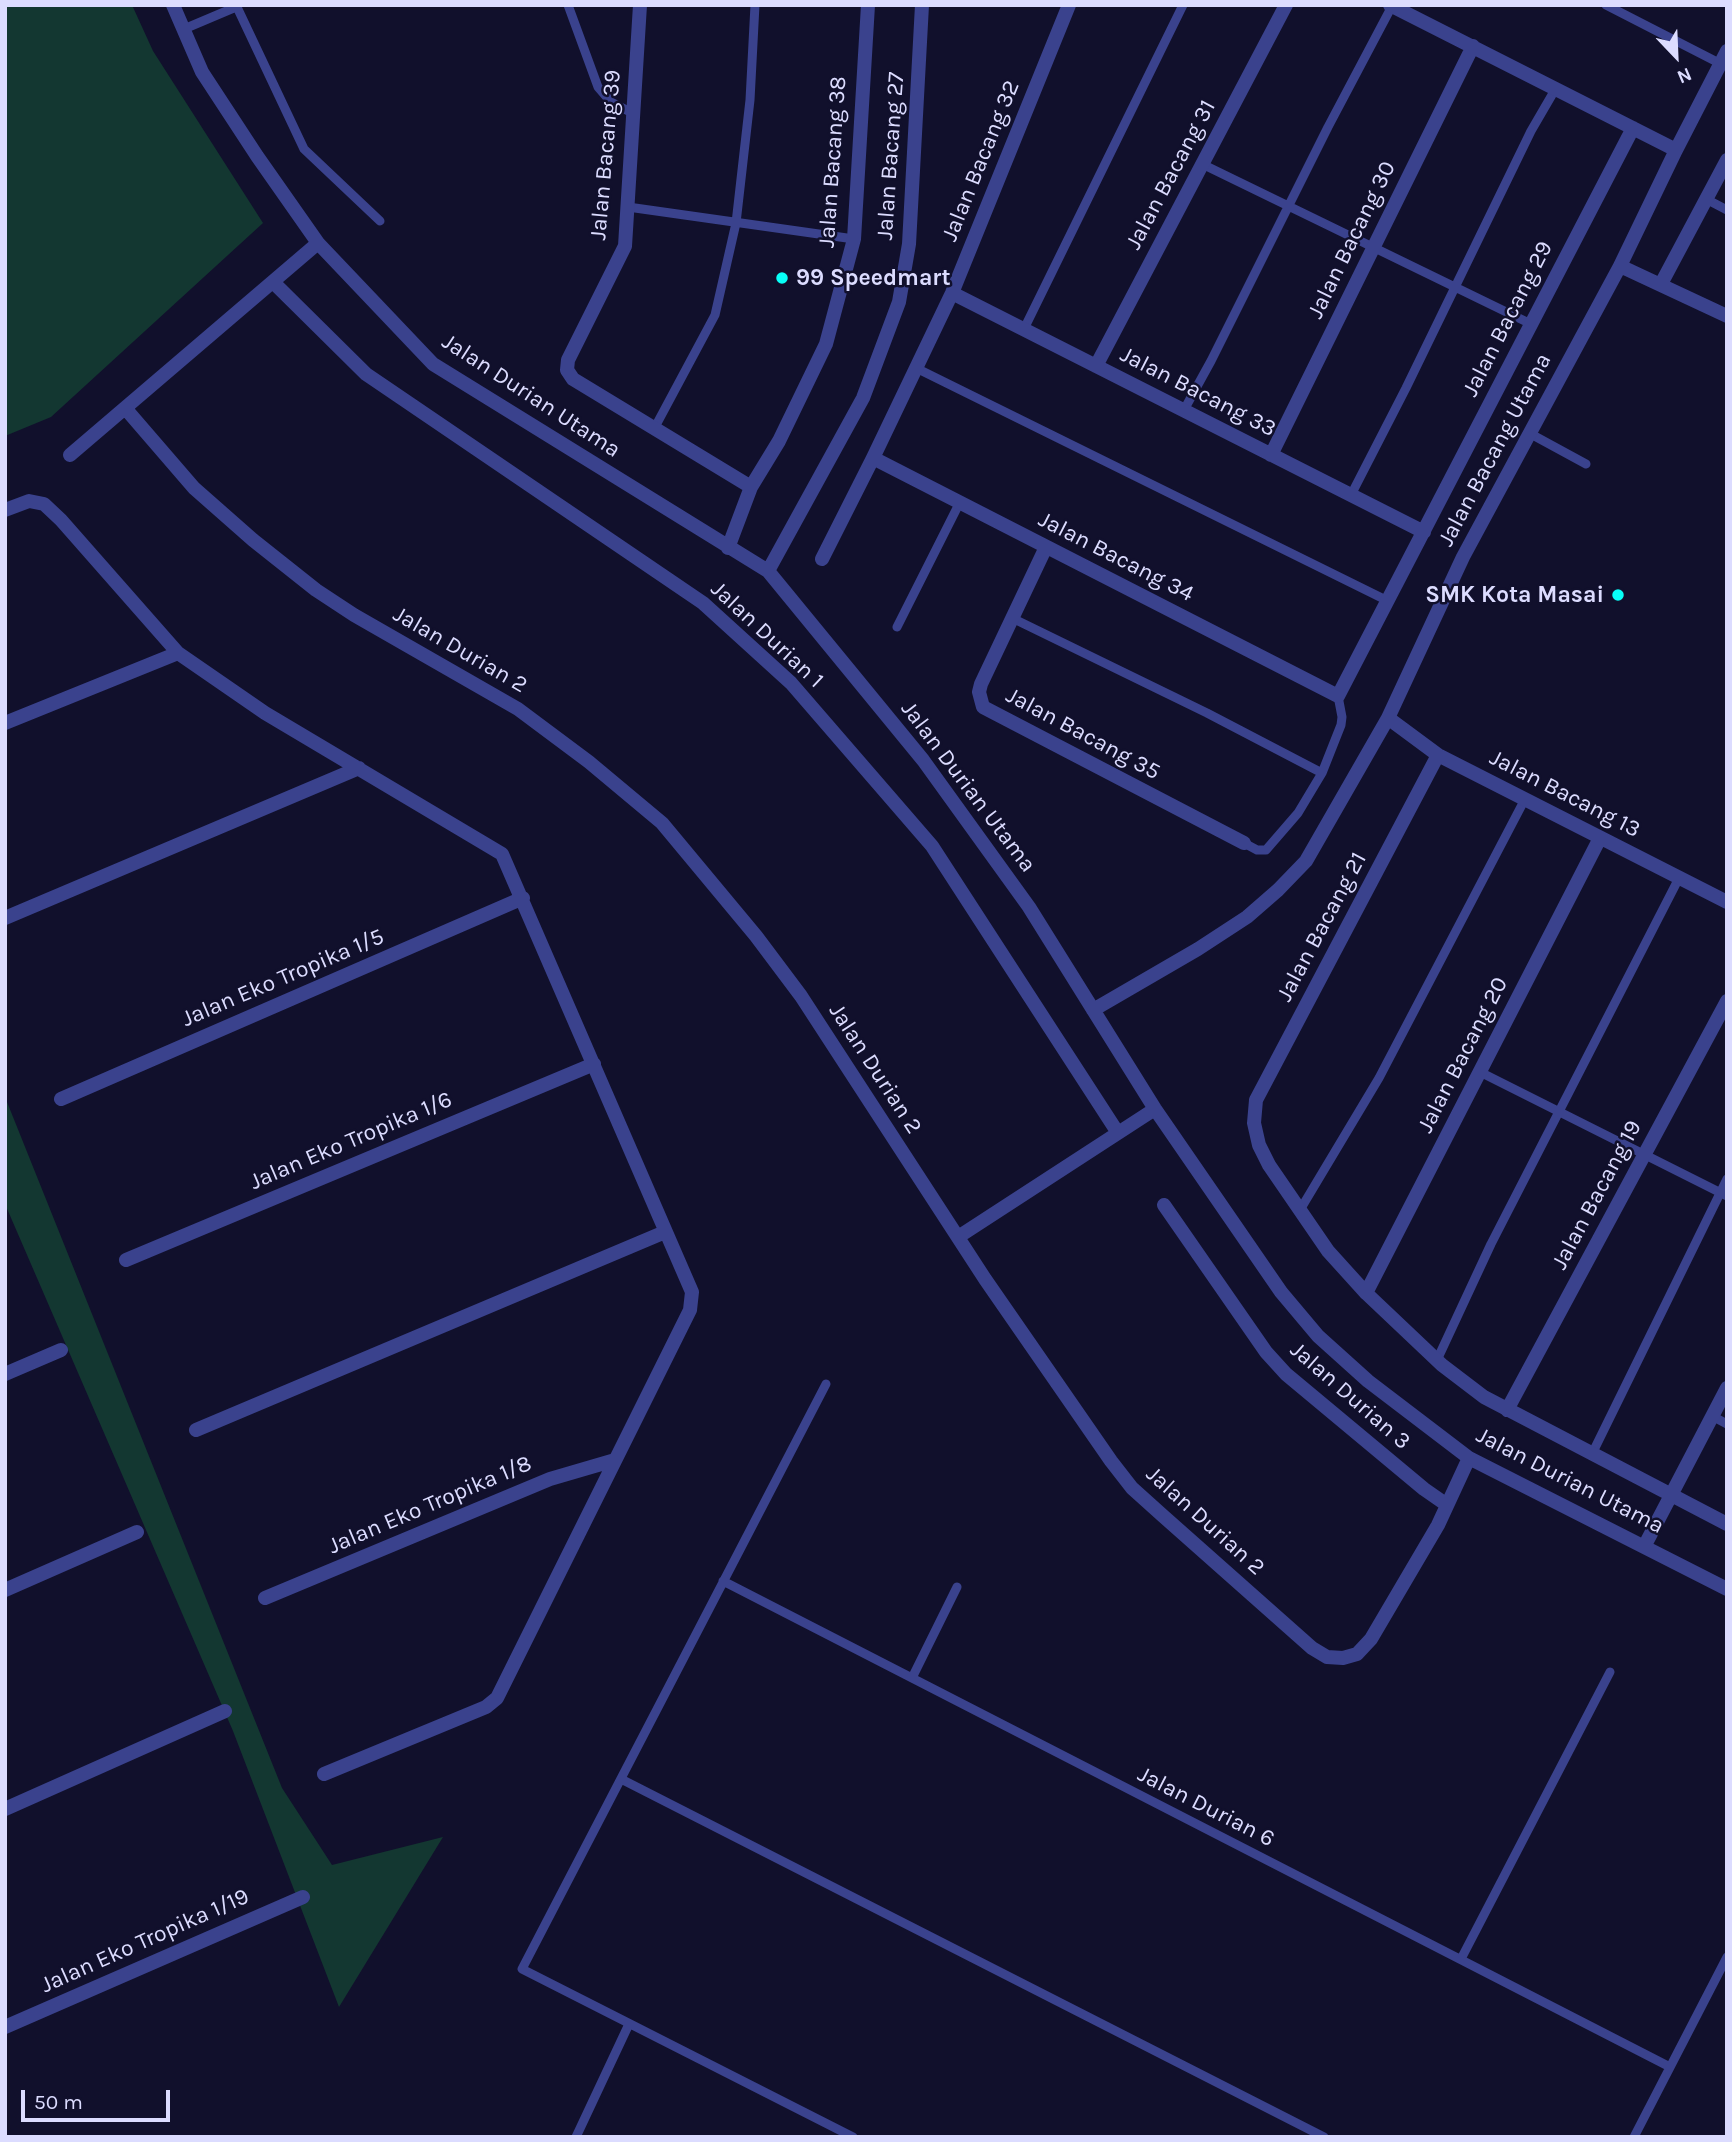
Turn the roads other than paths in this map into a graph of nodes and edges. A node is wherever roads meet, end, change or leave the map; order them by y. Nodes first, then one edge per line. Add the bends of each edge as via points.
1 (173, 5) edge
2 (568, 5) edge
3 (640, 5) edge
4 (754, 5) edge
5 (868, 5) edge
6 (922, 5) edge
7 (1069, 5) edge
8 (1183, 5) edge
9 (1286, 5) edge
10 (1606, 5) edge
11 (236, 6) edge
12 (1391, 6) edge
13 (184, 29) junction
14 (1473, 46) junction
15 (1724, 58) edge
16 (1556, 88) junction
17 (634, 114) junction
18 (1633, 128) junction
19 (1676, 150) junction
20 (1727, 160) edge
21 (1202, 164) junction
22 (1706, 199) junction
23 (628, 206) junction
24 (1289, 206) junction
25 (1727, 210) edge
26 (380, 221) dead end
27 (736, 223) junction
28 (854, 239) junction
29 (318, 243) junction
30 (1373, 247) junction
31 (1620, 266) junction
32 (273, 282) junction
33 (1661, 284) junction
34 (1455, 288) junction
35 (952, 293) junction
36 (1727, 316) edge
37 (1531, 324) junction
38 (1024, 329) junction
39 (1096, 366) junction
40 (916, 368) junction
41 (125, 408) junction
42 (1184, 410) junction
43 (654, 429) junction
44 (1529, 433) junction
45 (70, 455) dead end
46 (1271, 455) junction
47 (873, 458) junction
48 (1586, 464) dead end
49 (751, 487) junction
50 (1351, 495) junction
51 (960, 502) junction
52 (5, 510) edge
53 (1424, 532) junction
54 (1046, 547) junction
55 (728, 548) junction
56 (822, 559) dead end
57 (768, 571) junction
58 (1388, 601) junction
59 (1012, 618) junction
60 (897, 627) dead end
61 (178, 653) junction
62 (1338, 696) junction
63 (1388, 718) junction
64 (5, 723) edge
65 (1438, 755) junction
66 (359, 768) junction
67 (1322, 773) junction
68 (1525, 799) junction
69 (1600, 838) junction
70 (1244, 844) joint
71 (1679, 878) junction
72 (523, 898) junction
73 (1727, 902) edge
74 (5, 918) edge
75 (1727, 1001) edge
76 (1093, 1010) junction
77 (594, 1064) junction
78 (1480, 1072) junction
79 (61, 1099) dead end
80 (1155, 1109) junction
81 (1559, 1112) junction
82 (1118, 1133) junction
83 (1644, 1154) junction
84 (1727, 1179) edge
85 (1723, 1194) edge
86 (1164, 1205) dead end
87 (1300, 1210) junction
88 (665, 1232) junction
89 (958, 1237) junction
90 (126, 1260) dead end
91 (1366, 1293) junction
92 (61, 1350) dead end
93 (1437, 1360) junction
94 (5, 1374) edge
95 (826, 1384) dead end
96 (1727, 1388) edge
97 (1507, 1410) junction
98 (1712, 1416) junction
99 (1727, 1424) edge
100 (196, 1430) dead end
101 (1592, 1454) junction
102 (1469, 1458) junction
103 (615, 1460) junction
104 (1671, 1495) junction
105 (1447, 1505) junction
106 (1727, 1524) edge
107 (137, 1532) dead end
108 (1644, 1545) junction
109 (723, 1581) junction
110 (957, 1587) dead end
111 (1727, 1589) edge
112 (5, 1590) edge
113 (265, 1598) dead end
114 (1610, 1672) dead end
115 (912, 1678) junction
116 (225, 1711) dead end
117 (324, 1774) dead end
118 (621, 1779) junction
119 (5, 1809) edge
120 (303, 1897) dead end
121 (1727, 1956) edge
122 (1461, 1959) junction
123 (629, 2024) junction
124 (5, 2027) edge
125 (1670, 2067) junction
126 (576, 2137) edge
127 (853, 2137) edge
128 (1324, 2137) edge
129 (1634, 2137) edge

1 - 13 street, Jalan Durian Utama
2 - 17 lane via 598,87 611,102
3 - 17 street, Jalan Bacang 39
4 - 27 lane via 750,100
5 - 28 street, Jalan Bacang 38
6 - 57 street, Jalan Bacang 27 via 909,244 899,302 863,398
7 - 35 street, Jalan Bacang 32
8 - 38 lane
9 - 21 street, Jalan Bacang 31
10 - 15 lane
11 - 13 lane
11 - 26 lane via 304,149
12 - 14 street
12 - 24 lane
13 - 29 street, Jalan Durian Utama via 202,72
14 - 16 street
14 - 30 street, Jalan Bacang 30
15 - 19 street, Jalan Bacang Utama
16 - 18 street
16 - 34 lane
17 - 23 street, Jalan Bacang 39
18 - 19 street
18 - 37 street, Jalan Bacang 29
19 - 31 street, Jalan Bacang Utama
20 - 22 street
21 - 24 lane
21 - 39 street, Jalan Bacang 31
22 - 25 lane
22 - 33 street
23 - 27 lane
23 - 43 street, Jalan Bacang 39 via 625,246 566,370 573,379
24 - 30 lane
24 - 42 lane
27 - 28 lane
27 - 43 lane via 715,315
28 - 49 street, Jalan Bacang 38 via 826,344
29 - 32 street
29 - 55 street, Jalan Durian Utama via 433,364
30 - 34 lane
30 - 46 street, Jalan Bacang 30
31 - 33 street
31 - 44 street, Jalan Bacang Utama
32 - 41 street
32 - 82 street, Jalan Durian 1 via 366,374 703,603 791,683 932,846
33 - 36 street
34 - 37 lane
34 - 50 lane
35 - 38 street, Jalan Bacang 33
35 - 40 street, Jalan Bacang 32
37 - 53 street, Jalan Bacang 29
38 - 39 street, Jalan Bacang 33
39 - 42 street, Jalan Bacang 33
40 - 47 street, Jalan Bacang 32
40 - 58 lane
41 - 45 street
41 - 89 street, Jalan Durian 2 via 194,488 316,590 518,709 662,823 801,996
42 - 46 street, Jalan Bacang 33
43 - 49 street, Jalan Bacang 39
44 - 48 lane
44 - 63 street, Jalan Bacang Utama via 1463,557
46 - 50 street, Jalan Bacang 33
47 - 51 street, Jalan Bacang 34
47 - 56 street, Jalan Bacang 32
49 - 55 street, Jalan Bacang 38
50 - 53 street, Jalan Bacang 33
51 - 54 street, Jalan Bacang 34
51 - 60 lane
52 - 61 street via 29,501 51,509
53 - 58 street, Jalan Bacang 29
54 - 59 street, Jalan Bacang 35
54 - 62 street, Jalan Bacang 34
55 - 57 street, Jalan Durian Utama
57 - 76 street, Jalan Durian Utama via 923,760 1029,906
58 - 62 street, Jalan Bacang 29
59 - 67 lane
59 - 70 street, Jalan Bacang 35 via 981,684 983,707
61 - 64 street
61 - 66 street via 265,713
62 - 67 lane via 1341,721
63 - 65 street, Jalan Bacang 13
63 - 76 street, Jalan Bacang Utama via 1306,861 1278,891 1198,949
65 - 68 street, Jalan Bacang 13
65 - 87 street, Jalan Bacang 21 via 1256,1100 1254,1123 1259,1145
66 - 72 street via 499,851
66 - 74 street
67 - 70 lane via 1270,847 1261,851
68 - 69 street, Jalan Bacang 13
68 - 87 lane via 1379,1079
69 - 71 street, Jalan Bacang 13
69 - 78 street, Jalan Bacang 20
71 - 73 street, Jalan Bacang 13
71 - 81 lane
72 - 77 street
72 - 79 street, Jalan Eko Tropika 1/5
75 - 83 street, Jalan Bacang 19
76 - 80 street, Jalan Durian Utama
77 - 88 street
77 - 90 street, Jalan Eko Tropika 1/6
78 - 81 lane
78 - 91 street, Jalan Bacang 20
80 - 82 street
80 - 102 street, Jalan Durian Utama via 1281,1292 1318,1336 1368,1381
81 - 83 lane
81 - 93 lane
82 - 89 street
83 - 85 lane
83 - 97 street, Jalan Bacang 19
84 - 85 lane
85 - 101 lane
86 - 105 street, Jalan Durian 3 via 1286,1374
87 - 91 street via 1328,1251
88 - 100 street
88 - 103 street via 692,1292 692,1304
89 - 105 street, Jalan Durian 2 via 1132,1488 1326,1657 1357,1654 1371,1639
91 - 93 street
92 - 94 street
93 - 97 street
95 - 109 lane
96 - 98 street
97 - 101 street
98 - 99 lane
98 - 104 street
101 - 104 street
102 - 105 street, Jalan Durian 2
102 - 108 street, Jalan Durian Utama
103 - 113 street, Jalan Eko Tropika 1/8 via 550,1479
103 - 117 street via 494,1702
104 - 106 street
104 - 108 street
107 - 112 street
108 - 111 street, Jalan Durian Utama
109 - 115 lane, Jalan Durian 6
109 - 118 lane
110 - 115 lane
114 - 122 lane
115 - 122 lane, Jalan Durian 6
116 - 119 street
118 - 123 lane via 522,1969
118 - 128 lane
120 - 124 street, Jalan Eko Tropika 1/19
121 - 125 lane
122 - 125 lane, Jalan Durian 6
123 - 126 lane
123 - 127 lane
125 - 129 lane

